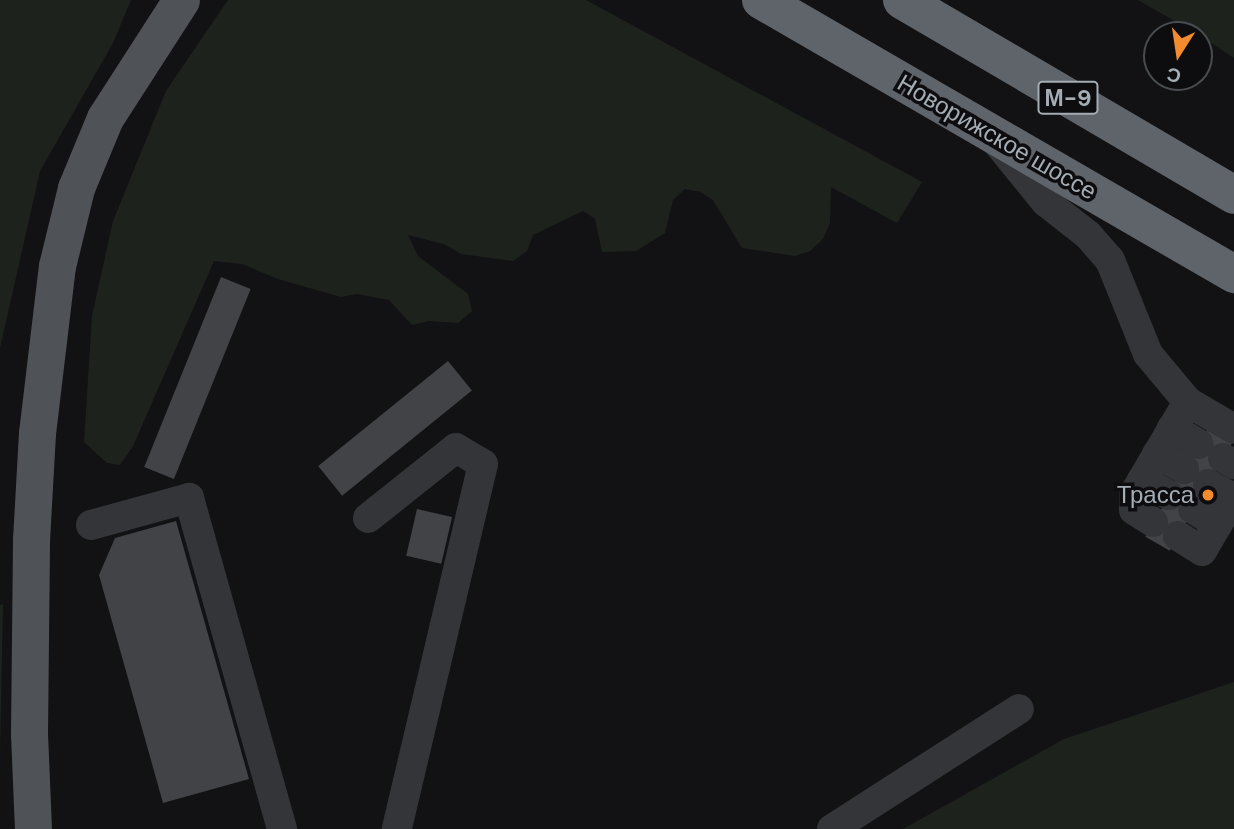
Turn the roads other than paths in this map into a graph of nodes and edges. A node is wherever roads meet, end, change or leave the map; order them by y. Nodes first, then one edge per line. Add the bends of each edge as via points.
1 (181, 0) edge
2 (744, 0) edge
3 (761, 0) edge
4 (902, 0) edge
5 (809, 29) junction
6 (990, 134) junction
7 (1234, 195) edge
8 (1234, 274) edge
9 (1188, 402) junction
10 (1172, 428) junction
11 (1234, 429) edge
12 (1157, 454) junction
13 (1219, 455) edge
14 (1142, 480) junction
15 (1215, 487) edge
16 (1193, 509) junction
17 (368, 518) dead end
18 (91, 525) dead end
19 (31, 540) junction
20 (0, 587) edge
21 (1018, 709) dead end
22 (33, 829) edge
23 (282, 829) edge
24 (397, 829) edge
25 (832, 829) edge

1 - 19 main road via 104,118 76,188 57,266 37,433
2 - 5 main road
3 - 5 highway, Новорижское шоссе
4 - 7 highway, М-9
5 - 6 highway, Новорижское шоссе
6 - 8 highway, Новорижское шоссе
6 - 9 lane via 1046,202 1088,235 1110,260 1148,354
9 - 10 lane
9 - 11 lane
10 - 12 lane
10 - 13 lane
12 - 14 lane
12 - 15 lane
14 - 16 lane
14 - 16 lane via 1134,494 1134,510 1202,551
15 - 16 lane
17 - 24 lane via 456,448 483,464
18 - 23 lane via 189,498
19 - 20 main road
19 - 22 main road
21 - 25 lane

